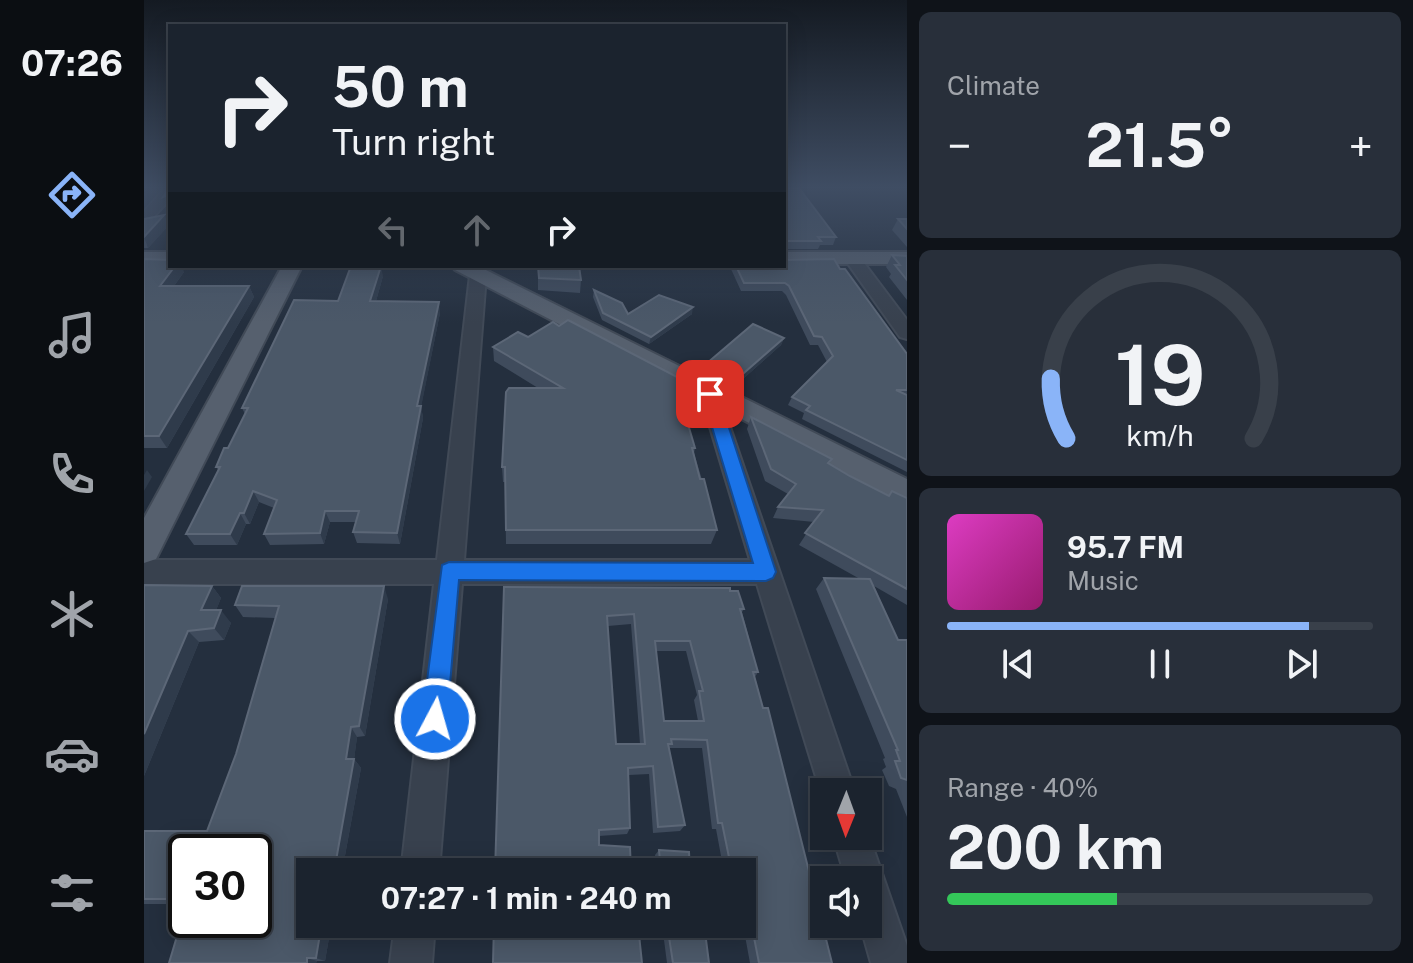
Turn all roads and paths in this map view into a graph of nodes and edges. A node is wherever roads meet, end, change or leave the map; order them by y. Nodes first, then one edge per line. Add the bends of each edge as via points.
1 (144, 258) edge
2 (168, 258) edge
3 (786, 258) edge
4 (852, 258) junction
5 (907, 258) edge
6 (291, 268) edge
7 (470, 271) edge
8 (907, 333) edge
9 (710, 394) junction
10 (907, 493) edge
11 (144, 549) edge
12 (449, 571) junction
13 (144, 572) edge
14 (766, 572) junction
15 (832, 778) edge
16 (421, 858) edge
17 (882, 932) edge
18 (414, 938) edge
19 (411, 963) edge
20 (892, 963) edge

1 - 2 main road
3 - 4 main road
4 - 5 main road
4 - 8 street
6 - 11 main road
7 - 9 main road
7 - 12 street
9 - 10 main road
9 - 14 street
12 - 13 street
12 - 14 street
12 - 16 street
14 - 15 street
17 - 20 street
18 - 19 street

